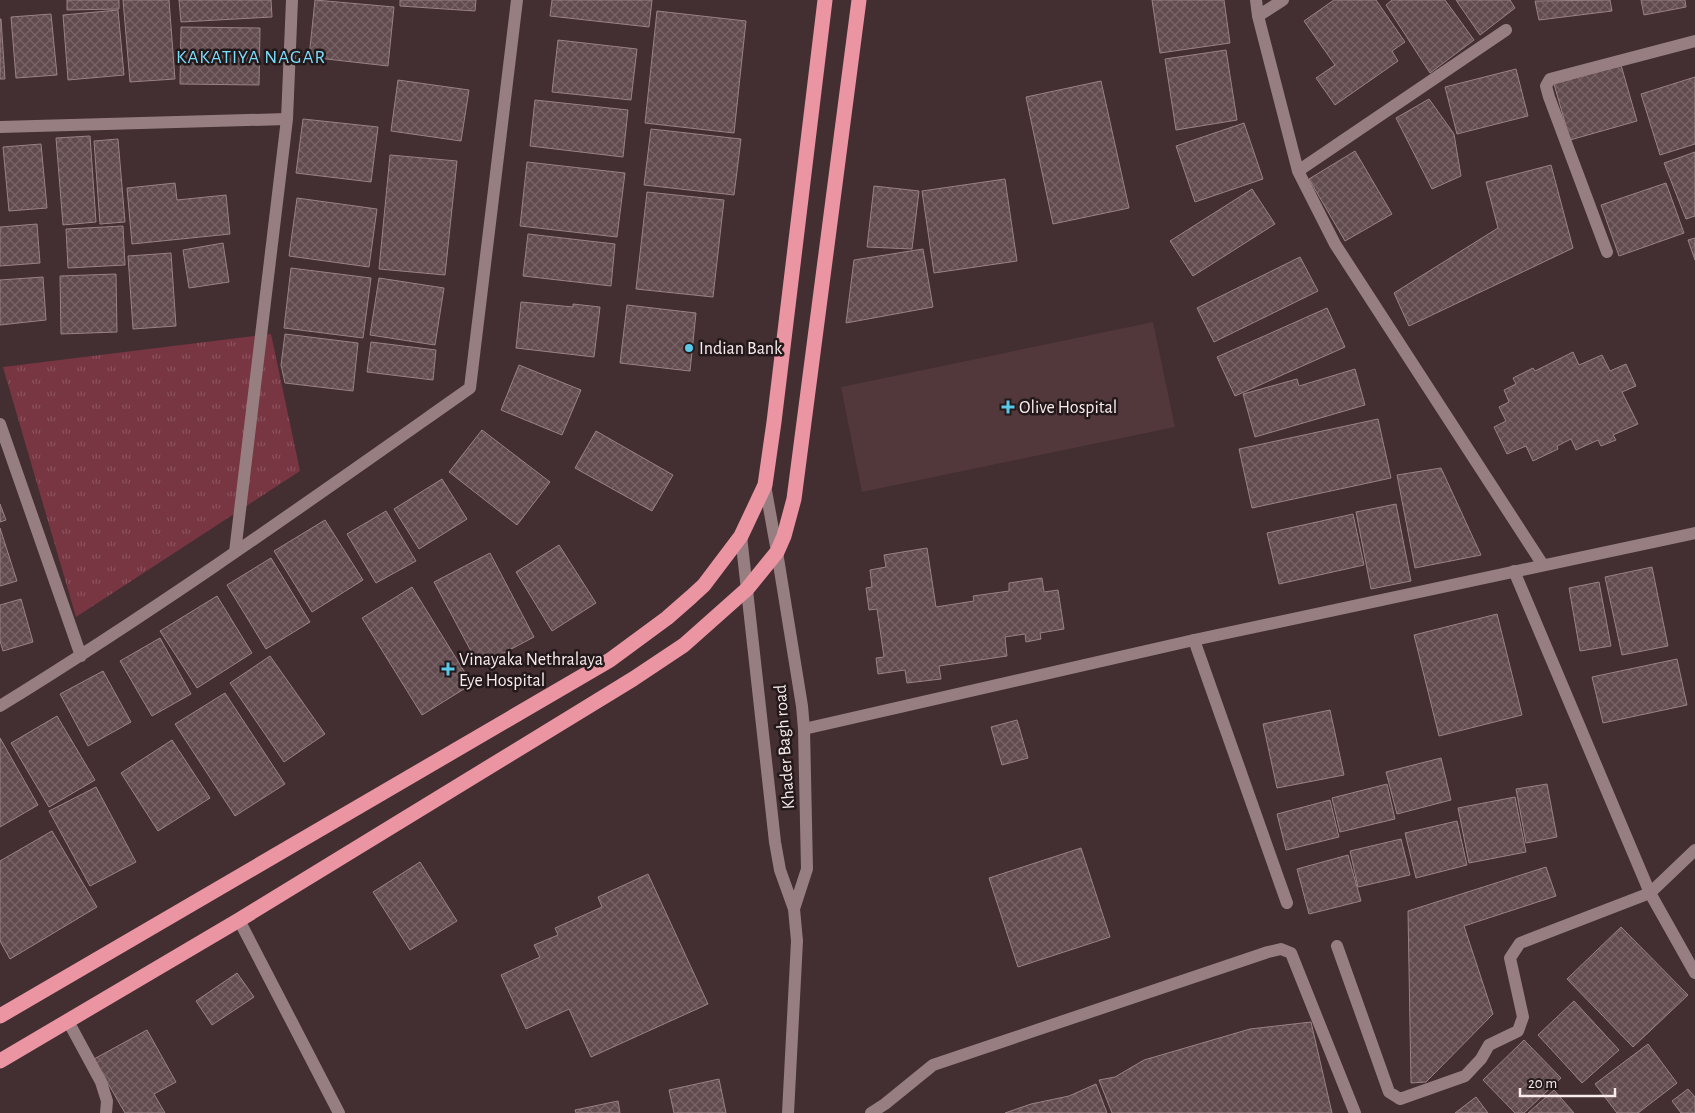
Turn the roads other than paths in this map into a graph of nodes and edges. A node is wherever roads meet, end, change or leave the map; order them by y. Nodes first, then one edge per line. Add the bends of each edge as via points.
1 (292, 0) edge
2 (517, 0) edge
3 (825, 0) edge
4 (859, 0) edge
5 (1256, 0) edge
6 (1283, 0) edge
7 (1258, 16) junction
8 (1506, 30) dead end
9 (1695, 41) edge
10 (287, 120) junction
11 (0, 127) edge
12 (1298, 171) junction
13 (1607, 252) dead end
14 (0, 424) edge
15 (765, 485) junction
16 (1695, 533) edge
17 (742, 536) junction
18 (235, 552) junction
19 (777, 552) junction
20 (1543, 565) junction
21 (1514, 571) junction
22 (747, 588) junction
23 (1194, 640) junction
24 (81, 656) junction
25 (0, 706) edge
26 (804, 729) junction
27 (1695, 850) edge
28 (1650, 893) junction
29 (1287, 904) dead end
30 (794, 909) junction
31 (240, 920) junction
32 (1336, 946) dead end
33 (1695, 973) edge
34 (0, 1016) edge
35 (68, 1021) junction
36 (0, 1062) edge
37 (886, 1109) edge
38 (106, 1113) edge
39 (339, 1113) edge
40 (788, 1113) edge
41 (872, 1113) edge
42 (1355, 1113) edge

1 - 10 street
2 - 18 street via 470,388
3 - 15 highway
4 - 19 highway via 794,499
5 - 7 street
6 - 7 street
7 - 12 street
8 - 12 street
9 - 13 street via 1550,78 1546,86
10 - 11 street
10 - 18 street
12 - 20 street via 1335,244
14 - 24 street
15 - 17 highway
15 - 19 street, Khader Bagh road
16 - 20 street
17 - 22 street, Khader Bagh road
17 - 34 highway via 704,585 667,618 610,660
18 - 24 street
19 - 22 highway
19 - 26 street, Khader Bagh road
20 - 21 street
21 - 23 street
21 - 28 street
22 - 30 street, Khader Bagh road via 775,842 780,870
22 - 31 highway via 684,645
23 - 26 street
23 - 29 street
24 - 25 street
26 - 30 street, Khader Bagh road via 807,869
27 - 28 street
28 - 32 street via 1520,943 1510,958 1523,1017 1518,1031 1489,1045 1465,1076 1400,1099 1389,1092
28 - 33 street
30 - 40 street, Khader Bagh road via 797,940
31 - 35 highway
31 - 39 street
35 - 36 highway
35 - 38 street via 100,1082 107,1102
37 - 41 street
37 - 42 street via 933,1065 1281,948 1290,953

